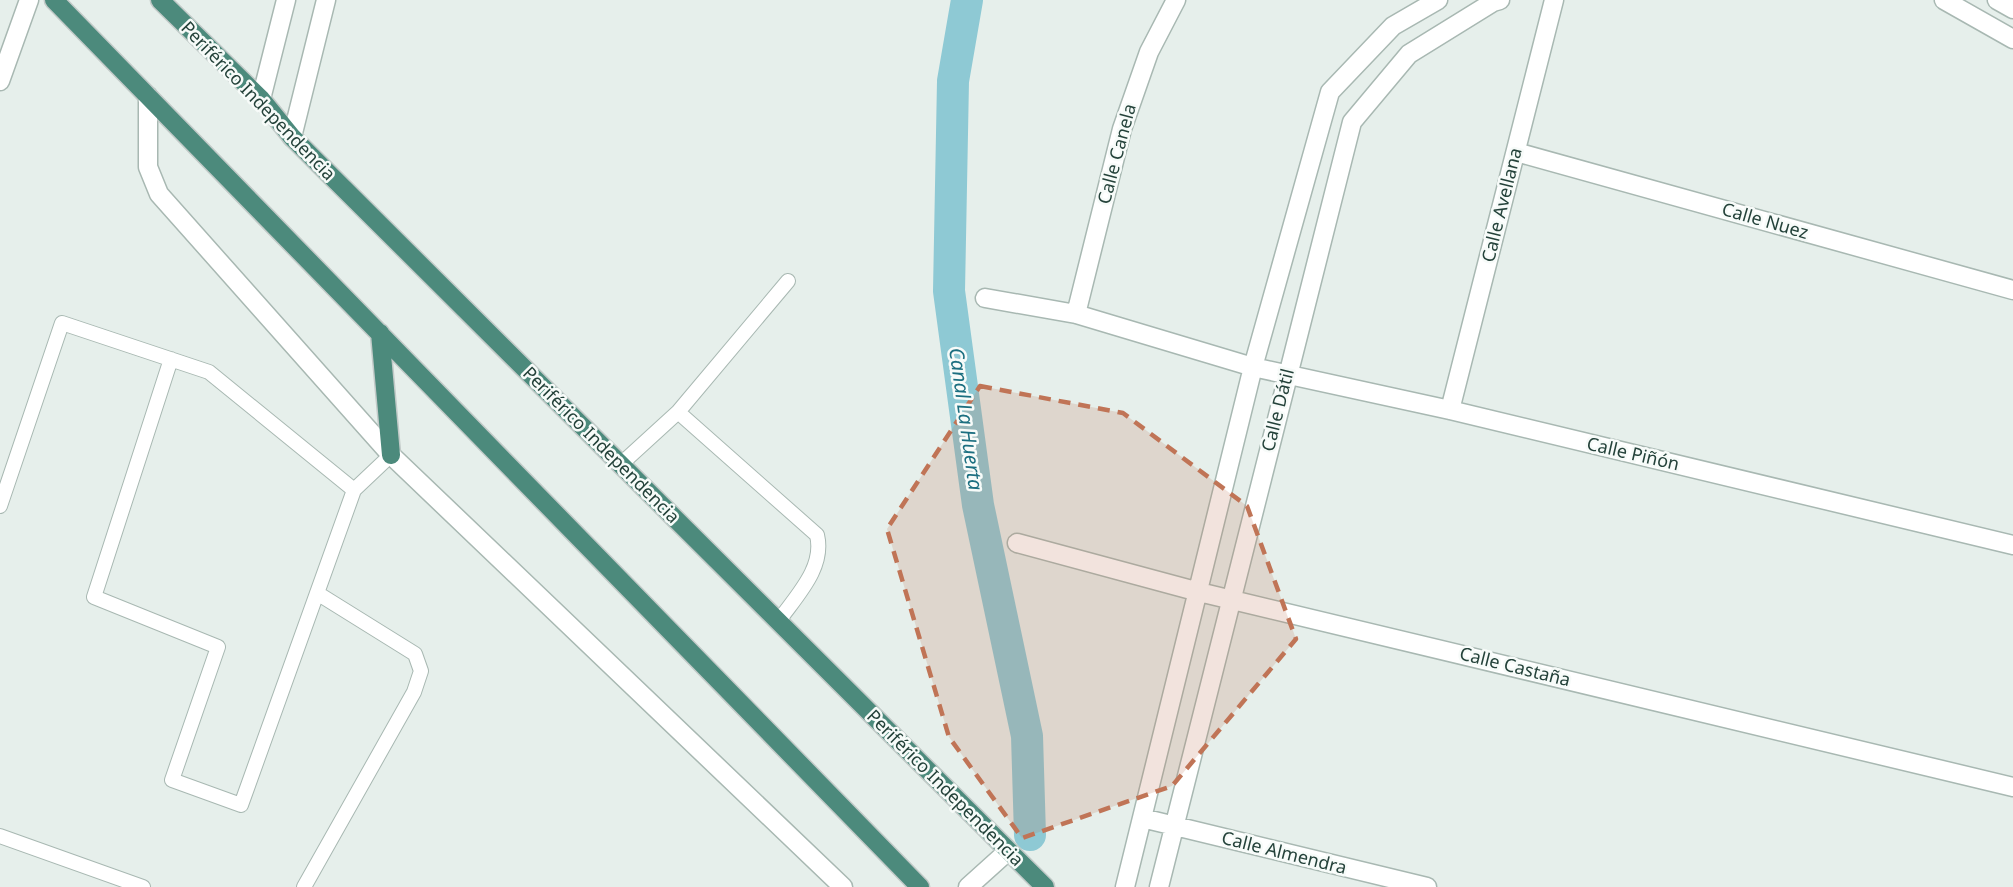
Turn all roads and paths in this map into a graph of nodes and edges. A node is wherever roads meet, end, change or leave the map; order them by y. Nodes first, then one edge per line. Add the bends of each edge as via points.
1 (28, 0) edge
2 (54, 0) edge
3 (160, 0) edge
4 (286, 0) edge
5 (326, 0) edge
6 (1176, 0) edge
7 (1438, 0) edge
8 (1500, 0) edge
9 (1554, 0) edge
10 (1944, 0) edge
11 (1997, 0) edge
12 (2013, 9) edge
13 (2013, 39) edge
14 (0, 81) edge
15 (148, 96) junction
16 (261, 99) junction
17 (292, 137) junction
18 (1516, 152) junction
19 (788, 281) dead end
20 (2013, 290) edge
21 (985, 298) dead end
22 (1076, 314) junction
23 (380, 333) junction
24 (171, 359) junction
25 (1253, 366) junction
26 (1287, 374) junction
27 (1449, 410) junction
28 (678, 412) junction
29 (392, 455) junction
30 (620, 465) junction
31 (354, 490) junction
32 (0, 506) edge
33 (1017, 543) dead end
34 (2013, 545) edge
35 (1199, 592) junction
36 (317, 593) junction
37 (1233, 599) junction
38 (778, 622) junction
39 (2013, 787) edge
40 (1142, 818) junction
41 (1175, 826) junction
42 (0, 836) edge
43 (1008, 851) junction
44 (143, 887) edge
45 (304, 887) edge
46 (843, 887) edge
47 (920, 887) edge
48 (968, 887) edge
49 (1045, 887) edge
50 (1125, 887) edge
51 (1159, 887) edge
52 (1426, 887) edge

1 - 14 street
2 - 15 highway
3 - 16 highway, Periférico Independencia
4 - 16 street
5 - 17 street
6 - 22 street, Calle Canela via 1149,52 1122,129
7 - 25 street, Calle Dátil via 1393,26 1330,92
8 - 26 street, Calle Dátil via 1409,54 1352,122
9 - 18 street, Calle Avellana
10 - 13 street
11 - 12 street
15 - 23 highway
15 - 29 street via 148,167 159,195
16 - 17 highway, Periférico Independencia
17 - 30 highway, Periférico Independencia
18 - 20 street, Calle Nuez
18 - 27 street, Calle Avellana
19 - 28 lane
21 - 22 street
22 - 25 street
23 - 29 highway
23 - 47 highway
24 - 31 lane via 209,372
24 - 32 lane via 62,323
24 - 36 lane via 94,597 218,647 172,780 241,805
25 - 26 street, Calle Piñón
25 - 35 street, Calle Dátil
26 - 27 street, Calle Piñón
26 - 37 street, Calle Dátil
27 - 34 street, Calle Piñón
28 - 30 lane
28 - 38 lane via 817,535 818,563
29 - 31 lane
29 - 46 street
30 - 38 highway, Periférico Independencia
31 - 36 lane
33 - 35 street, Calle Castaña
35 - 37 street, Calle Castaña
35 - 40 street, Calle Dátil
36 - 45 lane via 416,654 421,671 414,692
37 - 39 street, Calle Castaña
37 - 41 street, Calle Dátil
38 - 43 highway, Periférico Independencia
40 - 41 street, Calle Almendra
40 - 50 street, Calle Dátil
41 - 51 street, Calle Dátil
41 - 52 street, Calle Almendra
42 - 44 lane
43 - 48 street
43 - 49 highway, Periférico Independencia

